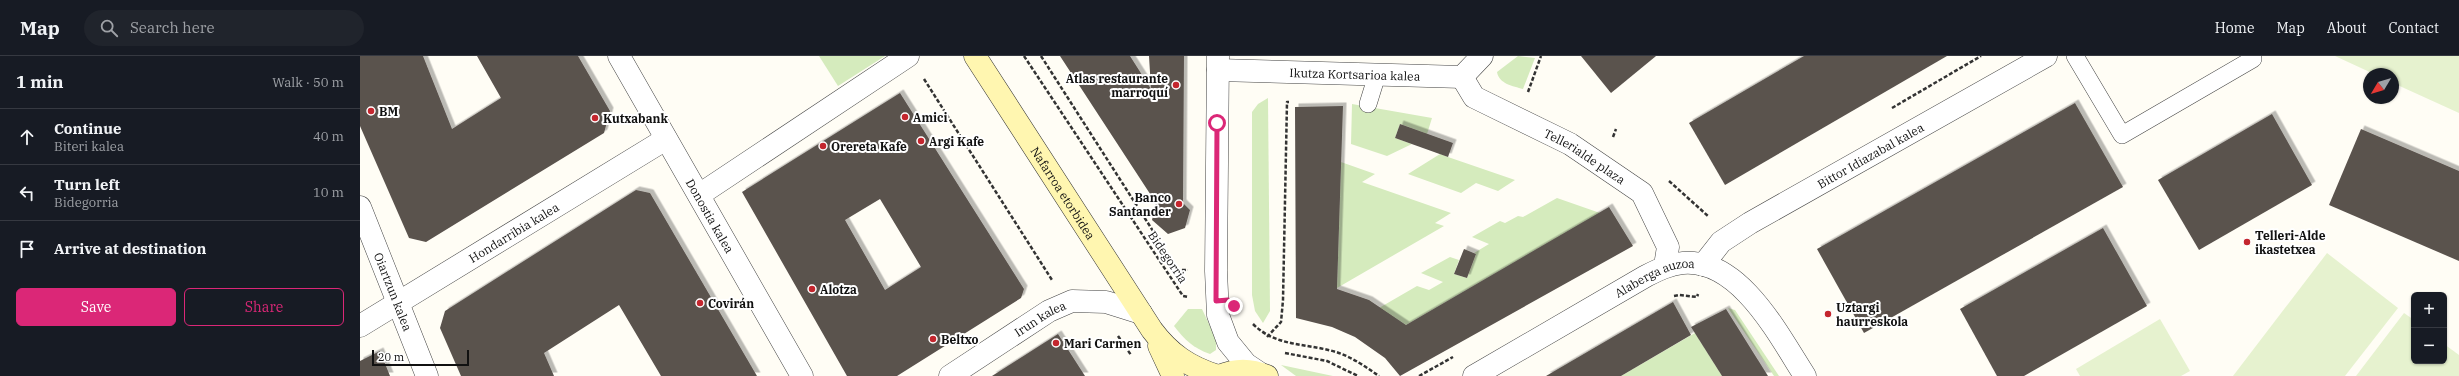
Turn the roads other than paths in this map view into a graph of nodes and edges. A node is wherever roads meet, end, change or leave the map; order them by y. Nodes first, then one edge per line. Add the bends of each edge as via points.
1 (908, 56) edge
2 (975, 56) edge
3 (1482, 56) edge
4 (2046, 56) edge
5 (2075, 56) edge
6 (2251, 56) edge
7 (627, 59) edge
8 (1218, 63) edge
9 (1378, 75) junction
10 (1462, 77) junction
11 (1368, 104) dead end
12 (666, 139) junction
13 (698, 195) junction
14 (360, 207) edge
15 (1703, 264) junction
16 (1665, 266) junction
17 (398, 302) junction
18 (1146, 322) junction
19 (360, 326) edge
20 (1262, 374) edge
21 (427, 376) edge
22 (802, 376) edge
23 (950, 376) edge
24 (1173, 376) edge
25 (1218, 376) edge
26 (1474, 376) edge
27 (1805, 376) edge

1 - 13 street
2 - 18 main road, Nafarroa etorbidea
3 - 10 street
4 - 15 street, Bittor Idiazabal kalea via 1750,223 1722,242
5 - 6 lane via 2122,135 2253,59
7 - 12 street, Donostia kalea
8 - 9 street, Ikutza Kortsarioa kalea
8 - 20 street via 1216,301 1218,315 1228,342 1241,359
9 - 10 street, Ikutza Kortsarioa kalea
9 - 11 lane
10 - 16 street, Tellerialde plaza via 1474,97 1570,144 1642,193 1668,247
12 - 13 street, Donostia kalea
12 - 17 street, Hondarribia kalea
13 - 22 street, Donostia kalea
14 - 17 street, Oiartzun kalea
15 - 16 street, Alaberga auzoa
15 - 27 street, Alaberga auzoa via 1738,284 1753,299
16 - 26 street, Alaberga auzoa
17 - 19 street, Hondarribia kalea
17 - 21 street, Oiartzun kalea
18 - 23 street, Irun kalea via 1106,302 1072,301 1049,311
18 - 24 main road, Nafarroa etorbidea
18 - 25 main road, Nafarroa etorbidea via 1165,348 1200,370
20 - 25 main road via 1231,371

